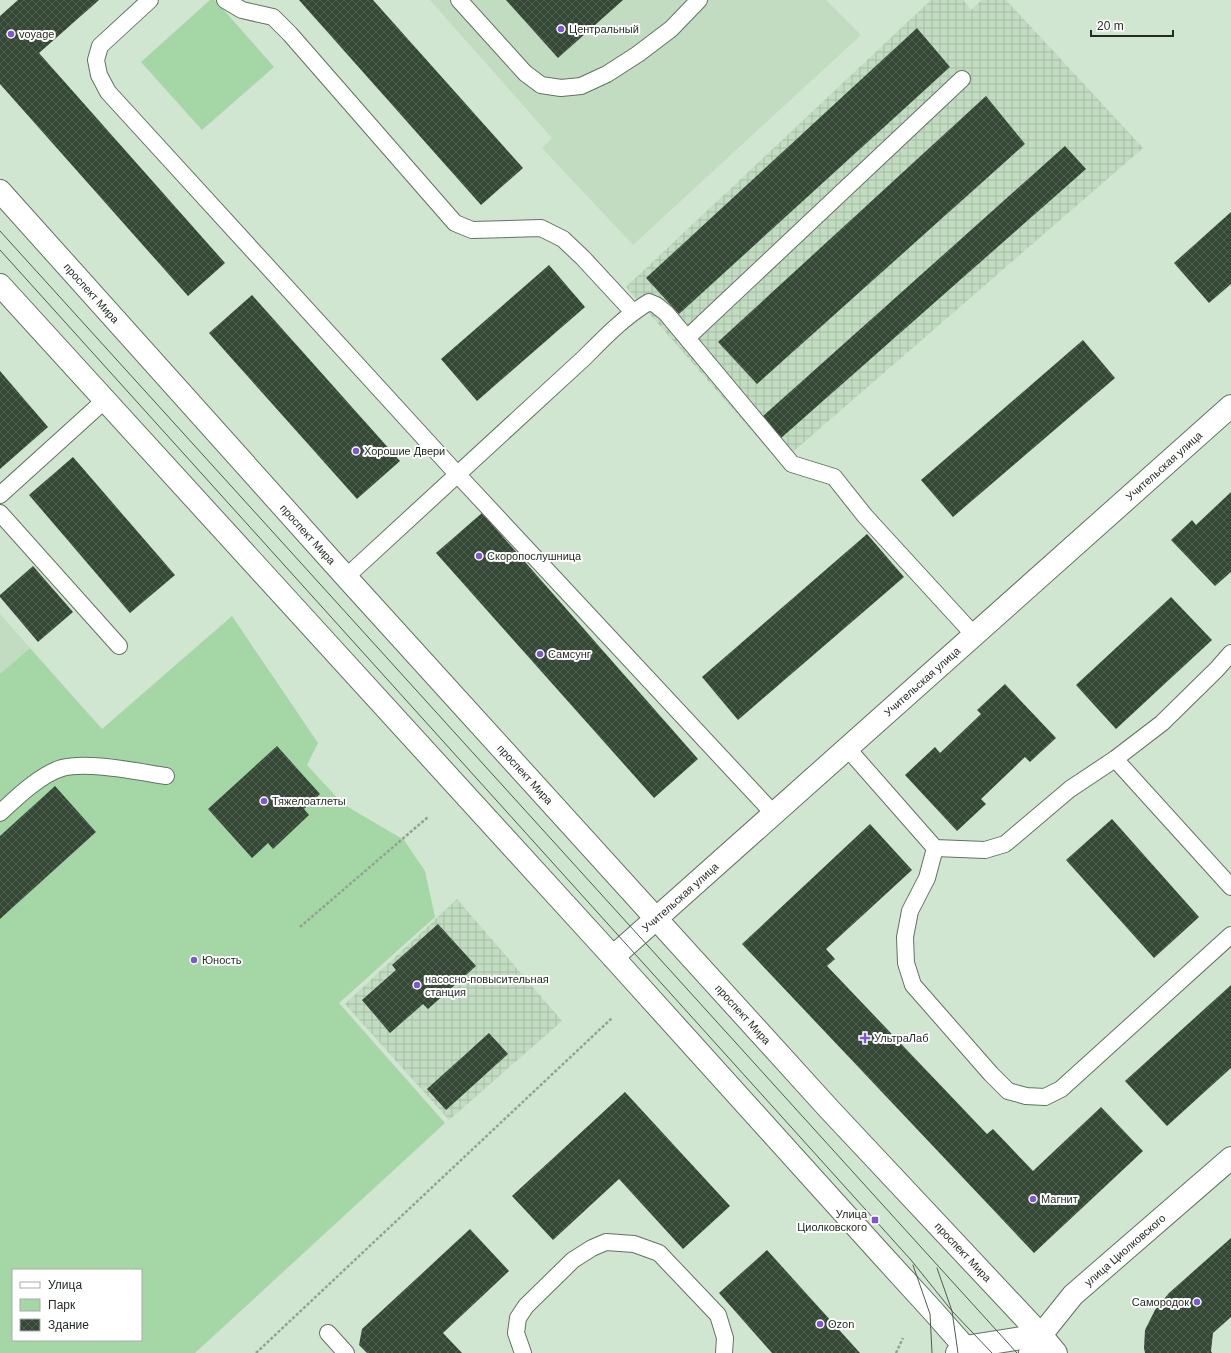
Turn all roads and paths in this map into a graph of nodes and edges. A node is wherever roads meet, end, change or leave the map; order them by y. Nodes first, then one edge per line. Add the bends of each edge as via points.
1 (150, 0) edge
2 (225, 0) edge
3 (458, 0) edge
4 (699, 0) edge
5 (962, 78) dead end
6 (0, 191) edge
7 (0, 285) edge
8 (633, 312) junction
9 (687, 338) junction
10 (105, 400) junction
11 (1231, 406) edge
12 (458, 475) junction
13 (0, 495) edge
14 (0, 513) edge
15 (346, 577) junction
16 (975, 636) junction
17 (119, 646) dead end
18 (1231, 653) edge
19 (848, 749) junction
20 (1114, 759) junction
21 (166, 776) dead end
22 (0, 813) edge
23 (774, 814) junction
24 (428, 817) dead end
25 (935, 848) junction
26 (1231, 887) edge
27 (656, 919) junction
28 (300, 926) dead end
29 (1231, 935) edge
30 (613, 957) junction
31 (612, 1018) dead end
32 (1229, 1165) edge
33 (328, 1333) dead end
34 (1041, 1334) junction
35 (903, 1338) dead end
36 (964, 1351) edge
37 (256, 1353) edge
38 (346, 1353) edge
39 (523, 1353) edge
40 (724, 1353) edge
41 (896, 1353) edge
42 (1030, 1353) edge
43 (1056, 1353) edge

1 - 12 lane via 100,46 96,60 99,75 108,92
2 - 8 lane via 242,10 273,17 455,223 472,230 542,228 563,239
3 - 4 lane via 525,73 541,86 561,88 581,86 607,74 671,29
5 - 9 lane
6 - 15 main road, проспект Мира
7 - 10 main road
8 - 9 lane via 649,302 656,305
8 - 12 lane
9 - 16 lane via 792,464 834,477 865,516
10 - 13 lane
10 - 30 main road
11 - 16 main road, Учительская улица
12 - 15 lane
12 - 23 lane
14 - 17 lane
15 - 27 main road, проспект Мира
16 - 19 main road, Учительская улица
18 - 20 lane via 1162,723
19 - 23 main road, Учительская улица
19 - 25 lane
20 - 25 lane via 1070,789 1005,844 985,850
20 - 26 lane
21 - 22 lane via 100,767 62,768 40,780
23 - 27 main road, Учительская улица
24 - 28 path
25 - 29 lane via 927,878 910,911 905,937 906,963 913,985 1008,1091 1026,1096 1045,1097 1061,1089
27 - 30 main road, Учительская улица
27 - 34 main road, проспект Мира via 829,1109
30 - 36 main road via 934,1311
31 - 37 path
32 - 34 main road, улица Циолковского via 1073,1295
33 - 38 lane
34 - 36 main road
34 - 42 main road, улица Циолковского
34 - 43 main road, проспект Мира
35 - 41 path
39 - 40 lane via 516,1333 518,1318 526,1306 573,1260 606,1242 634,1244 659,1253 718,1315 725,1338

